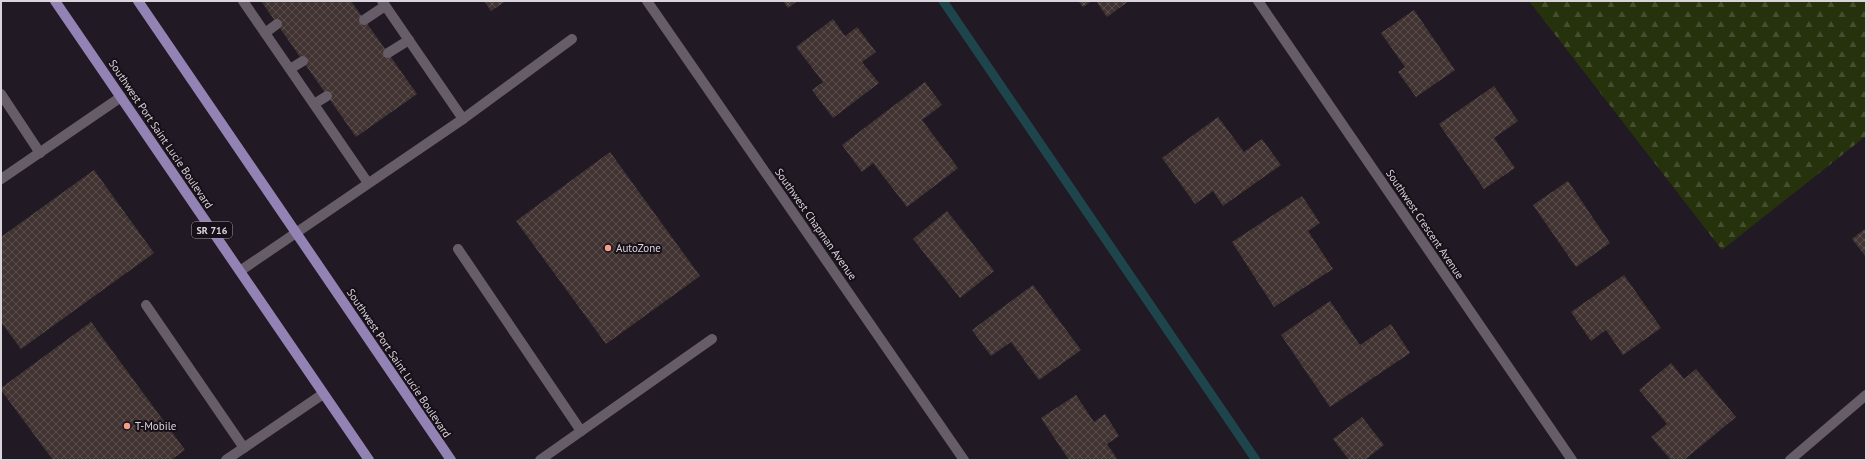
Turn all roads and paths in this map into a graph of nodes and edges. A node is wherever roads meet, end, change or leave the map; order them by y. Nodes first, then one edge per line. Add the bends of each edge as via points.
1 (54, 1) edge
2 (138, 1) edge
3 (243, 1) edge
4 (647, 1) edge
5 (1258, 1) edge
6 (384, 3) edge
7 (364, 20) dead end
8 (277, 24) dead end
9 (265, 33) junction
10 (572, 39) dead end
11 (409, 40) junction
12 (388, 53) dead end
13 (303, 61) dead end
14 (290, 69) junction
15 (1, 94) edge
16 (327, 96) dead end
17 (121, 97) junction
18 (314, 104) junction
19 (463, 119) junction
20 (40, 153) junction
21 (1, 180) edge
22 (368, 183) junction
23 (296, 233) junction
24 (458, 249) dead end
25 (240, 271) junction
26 (146, 305) dead end
27 (712, 339) dead end
28 (324, 394) junction
29 (1866, 395) edge
30 (580, 431) junction
31 (244, 448) junction
32 (226, 460) edge
33 (368, 460) edge
34 (451, 460) edge
35 (540, 460) edge
36 (964, 460) edge
37 (1572, 460) edge
38 (1790, 460) edge

1 - 17 main road, Southwest Port Saint Lucie Boulevard / SR 716
2 - 23 main road, Southwest Port Saint Lucie Boulevard
3 - 9 street
4 - 36 street, Southwest Chapman Avenue
5 - 37 street, Southwest Crescent Avenue
6 - 7 street
6 - 11 street
8 - 9 street
9 - 14 street
10 - 19 street
11 - 12 street
11 - 19 street
13 - 14 street
14 - 18 street
15 - 20 street
16 - 18 street
17 - 20 street
17 - 25 main road, Southwest Port Saint Lucie Boulevard / SR 716
18 - 22 street
19 - 22 street
20 - 21 street
22 - 23 street
23 - 25 street
23 - 34 main road, Southwest Port Saint Lucie Boulevard
24 - 30 street
25 - 28 main road, Southwest Port Saint Lucie Boulevard / SR 716
26 - 31 street
27 - 30 street
28 - 31 street
28 - 33 main road, Southwest Port Saint Lucie Boulevard / SR 716
29 - 38 street
30 - 35 street
31 - 32 street

